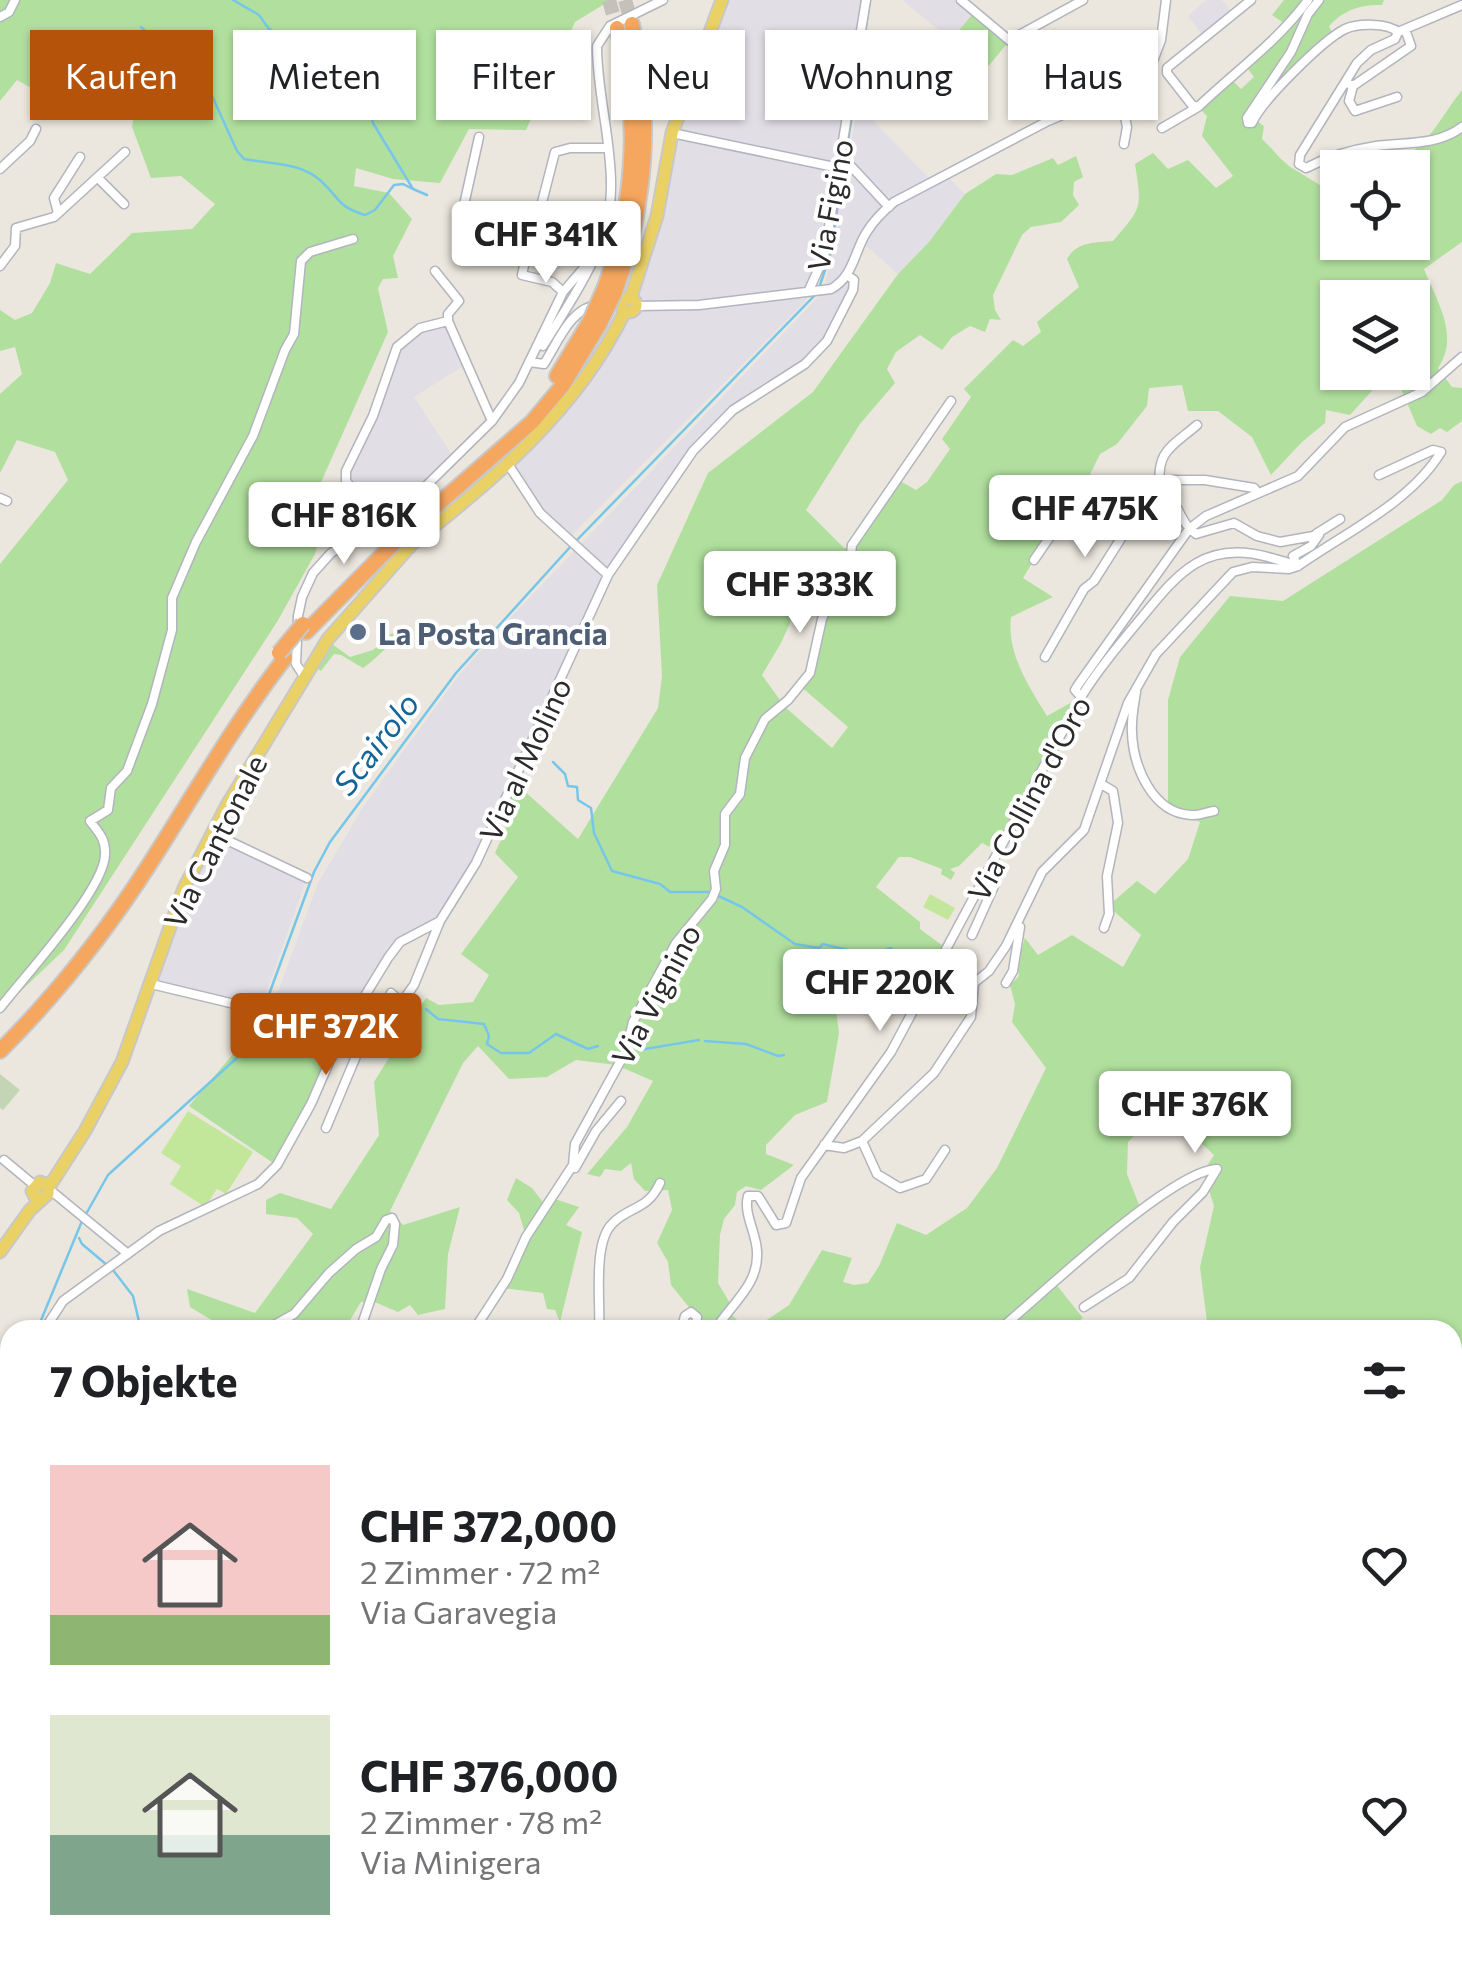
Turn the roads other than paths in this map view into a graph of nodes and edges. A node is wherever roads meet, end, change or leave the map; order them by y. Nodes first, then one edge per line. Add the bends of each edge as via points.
1 (15, 0) edge
2 (662, 0) edge
3 (722, 0) edge
4 (866, 0) edge
5 (962, 0) edge
6 (1083, 0) edge
7 (1166, 0) edge
8 (1251, 0) edge
9 (1308, 0) edge
10 (1319, 0) edge
11 (1462, 4) edge
12 (0, 17) edge
13 (625, 26) tunnel mouth
14 (1028, 30) edge
15 (1401, 31) junction
16 (1008, 38) edge
17 (1158, 48) edge
18 (1349, 84) junction
19 (1398, 96) dead end
20 (1198, 107) junction
21 (1053, 120) edge
22 (1126, 120) edge
23 (1462, 127) edge
24 (1162, 128) dead end
25 (36, 129) dead end
26 (672, 133) junction
27 (480, 137) dead end
28 (1124, 144) dead end
29 (608, 148) junction
30 (126, 152) dead end
31 (80, 157) dead end
32 (848, 164) dead end
33 (839, 168) junction
34 (0, 169) edge
35 (98, 178) junction
36 (124, 204) dead end
37 (889, 206) junction
38 (58, 213) junction
39 (539, 214) dead end
40 (353, 238) dead end
41 (600, 248) junction
42 (0, 266) edge
43 (435, 271) dead end
44 (847, 276) junction
45 (468, 290) dead end
46 (816, 291) junction
47 (563, 292) junction
48 (622, 299) junction
49 (459, 301) junction
50 (448, 321) junction
51 (532, 358) junction
52 (1462, 358) edge
53 (952, 401) dead end
54 (492, 421) junction
55 (1197, 425) dead end
56 (508, 464) junction
57 (1379, 475) dead end
58 (1160, 490) junction
59 (1258, 493) junction
60 (390, 515) junction
61 (1340, 519) dead end
62 (1188, 530) junction
63 (1318, 534) junction
64 (1336, 536) dead end
65 (1034, 560) dead end
66 (1298, 566) junction
67 (608, 576) junction
68 (1045, 657) dead end
69 (297, 664) junction
70 (1138, 683) junction
71 (1082, 697) junction
72 (1101, 784) junction
73 (1214, 811) dead end
74 (211, 833) junction
75 (308, 878) dead end
76 (984, 878) junction
77 (440, 921) junction
78 (1020, 923) junction
79 (1104, 928) dead end
80 (972, 935) dead end
81 (1006, 983) dead end
82 (151, 984) junction
83 (0, 1008) edge
84 (341, 1034) junction
85 (362, 1042) junction
86 (2, 1044) edge
87 (622, 1100) dead end
88 (326, 1128) dead end
89 (862, 1141) junction
90 (824, 1145) junction
91 (945, 1150) dead end
92 (4, 1160) dead end
93 (563, 1183) junction
94 (660, 1184) dead end
95 (42, 1189) junction
96 (0, 1252) edge
97 (128, 1254) junction
98 (1084, 1306) dead end
99 (51, 1320) edge
100 (283, 1320) edge
101 (364, 1320) edge
102 (480, 1320) edge
103 (600, 1320) edge
104 (723, 1320) edge
105 (1012, 1320) edge

1 - 12 street
2 - 29 street via 610,26 597,46
3 - 26 main road, Via Cantonale
4 - 33 street, Via Figino
5 - 16 street
6 - 14 street
7 - 17 street
8 - 20 street via 1166,71
9 - 20 street via 1274,42
10 - 15 street via 1248,123 1269,95 1345,29
11 - 15 street
13 - 48 highway via 644,87 646,140
15 - 18 street via 1361,58
15 - 18 street via 1411,46
18 - 19 street via 1355,111
18 - 23 street via 1300,154 1303,167 1330,155 1440,140
20 - 24 street
21 - 37 street
22 - 28 street
25 - 34 street
26 - 33 street
26 - 48 main road, Via Cantonale via 656,216
27 - 47 street via 464,204 503,212 499,224 483,217 477,222 486,232 528,247 522,276 552,282
29 - 39 street via 554,152
29 - 41 street via 612,186
30 - 35 street
31 - 38 street via 54,198
32 - 37 street
33 - 46 street, Via Figino
35 - 36 street
35 - 38 street
37 - 44 street via 863,237
38 - 42 street via 16,228 15,246
40 - 83 street via 300,261 294,334 253,436 172,598 172,630 127,771 111,788 108,810 90,821 102,834 102,869
41 - 47 street
41 - 51 street
43 - 49 street
44 - 46 street via 838,286
44 - 67 street, Via al Molino via 853,290 826,341 702,440
45 - 49 street
46 - 48 street via 698,305
47 - 51 street
48 - 51 street via 582,308 544,364
48 - 56 main road, Via Cantonale via 597,362 551,423
48 - 69 highway, bridge via 595,323 563,384 532,422 305,628
49 - 50 street
50 - 54 street
50 - 60 street via 420,328 397,347 346,471 352,489
51 - 54 street
52 - 59 street via 1422,392 1345,427 1298,476
53 - 93 street, Via Vignino via 860,531 849,572 822,619 810,673 765,719 745,758 740,794 724,819 713,896 676,943 633,1022 626,1051 575,1144
54 - 60 street
55 - 58 street via 1162,457
56 - 67 street via 540,513
56 - 69 main road, Via Cantonale via 354,598
57 - 66 street via 1441,452 1423,479
58 - 59 street via 1181,478
58 - 62 street via 1172,497
58 - 65 street via 1124,481 1084,487
58 - 68 street via 1084,589
59 - 62 street
60 - 69 street via 312,573 298,609
61 - 63 street
62 - 63 street via 1200,534 1234,522 1280,542
62 - 71 street via 1078,684
63 - 64 street
63 - 66 street via 1293,556
66 - 70 street via 1233,572 1156,654
66 - 71 street, Via Collina d'Oro via 1235,552 1189,566
67 - 77 street, Via al Molino via 476,863
69 - 74 main road, Via Cantonale via 265,739
69 - 86 highway via 214,757 86,954
70 - 72 street
70 - 73 street via 1132,731 1144,780 1172,812
71 - 76 street, Via Collina d'Oro
72 - 78 street via 1084,830 1036,881
72 - 79 street via 1112,791 1118,814
74 - 75 street
74 - 82 main road, Via Cantonale
76 - 80 street via 994,886
76 - 90 street, Via Collina d'Oro via 883,1067
77 - 84 street, Via al Molino via 394,949
77 - 85 street, Via al Molino via 419,976 402,999 386,1004
78 - 81 street
78 - 89 street via 992,968 974,983 972,1015 934,1073
82 - 84 street
82 - 95 main road, Via Cantonale via 110,1087
84 - 85 street
84 - 97 street, Via al Molino via 271,1172
85 - 88 street
87 - 93 street
89 - 90 street via 844,1148
89 - 91 street via 877,1174 900,1188 926,1179
90 - 104 street, Via Collina d'Oro via 798,1183 784,1226 773,1223 758,1196 746,1200 756,1270
92 - 95 street
93 - 102 street, Via Vignino
94 - 103 street via 642,1207 606,1232
95 - 96 main road
95 - 97 street
97 - 99 street, Via al Molino via 63,1301
98 - 105 street via 1129,1278 1218,1169 1144,1207
100 - 101 street via 392,1218 393,1245

